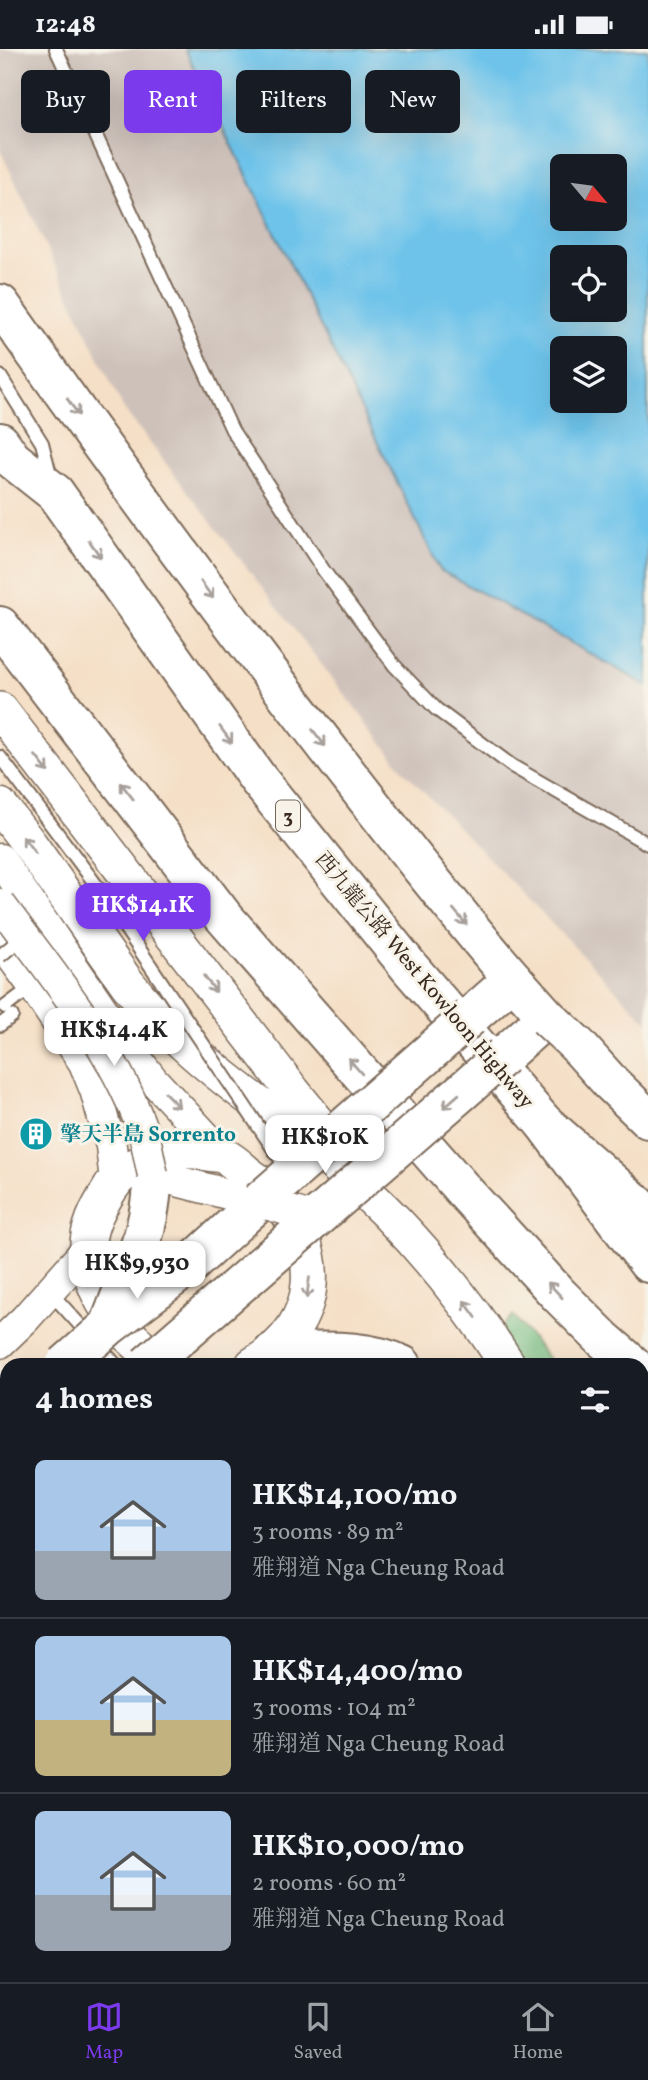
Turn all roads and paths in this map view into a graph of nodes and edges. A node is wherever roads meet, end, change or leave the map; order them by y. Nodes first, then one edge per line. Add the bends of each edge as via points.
1 (56, 49) edge
2 (0, 304) edge
3 (0, 376) edge
4 (0, 442) edge
5 (55, 493) junction
6 (0, 626) edge
7 (0, 710) edge
8 (0, 757) edge
9 (0, 806) edge
10 (648, 844) edge
11 (0, 859) edge
12 (0, 904) edge
13 (14, 946) edge
14 (513, 979) junction
15 (33, 986) junction
16 (547, 1017) junction
17 (0, 1025) edge
18 (648, 1119) edge
19 (543, 1122) junction
20 (333, 1139) junction
21 (224, 1156) junction
22 (153, 1175) junction
23 (291, 1175) junction
24 (362, 1178) junction
25 (115, 1181) junction
26 (259, 1202) junction
27 (648, 1214) edge
28 (315, 1218) junction
29 (87, 1249) junction
30 (648, 1263) edge
31 (50, 1292) junction
32 (109, 1326) junction
33 (0, 1343) edge
34 (610, 1352) edge
35 (73, 1358) edge
36 (110, 1358) edge
37 (155, 1358) edge
38 (158, 1358) edge
39 (264, 1358) edge
40 (270, 1358) edge
41 (383, 1358) edge
42 (503, 1358) edge

1 - 10 lane via 232,430 324,571 394,665 436,709 512,766
2 -> 14 main road via 277,685
3 - 5 lane, 西九龍公路 West Kowloon Highway / 3 via 42,443
4 - 5 main road, 西九龍公路 West Kowloon Highway / 3 via 12,460
5 -> 19 main road, 西九龍公路 West Kowloon Highway / 3 via 258,779 410,968
34 -> 6 main road via 223,916
7 -> 20 main road
8 - 23 lane, bridge via 105,897
42 -> 9 main road via 462,1298 374,1200 197,1055 143,1002
11 - 13 street
12 - 13 street, bridge
13 - 15 street
13 -> 21 street via 130,1050
13 - 22 street, bridge via 74,1002 123,1085 145,1138
14 - 16 main road
14 - 20 main road, bridge
15 - 17 lane
15 - 25 street via 84,1063 106,1126
16 - 18 main road, bridge
16 -> 24 main road, bridge
19 - 27 main road
19 - 30 main road, 西九龍公路 West Kowloon Highway / 3
20 - 23 main road, bridge
20 - 24 main road
21 - 25 main road via 189,1149 167,1151 135,1165
21 -> 39 main road via 270,1190 303,1239 309,1257 310,1280 298,1324
22 - 26 street
22 - 32 main road, bridge via 145,1235
23 - 26 main road, bridge
24 - 28 main road, bridge
25 - 29 main road via 93,1220
26 - 28 street, bridge
26 - 32 main road, bridge via 191,1264
28 - 37 main road, bridge
29 - 31 street
29 - 38 main road via 95,1286 105,1304 122,1327
31 - 33 street
31 - 36 lane
32 - 35 main road, bridge
40 - 41 main road via 319,1351

